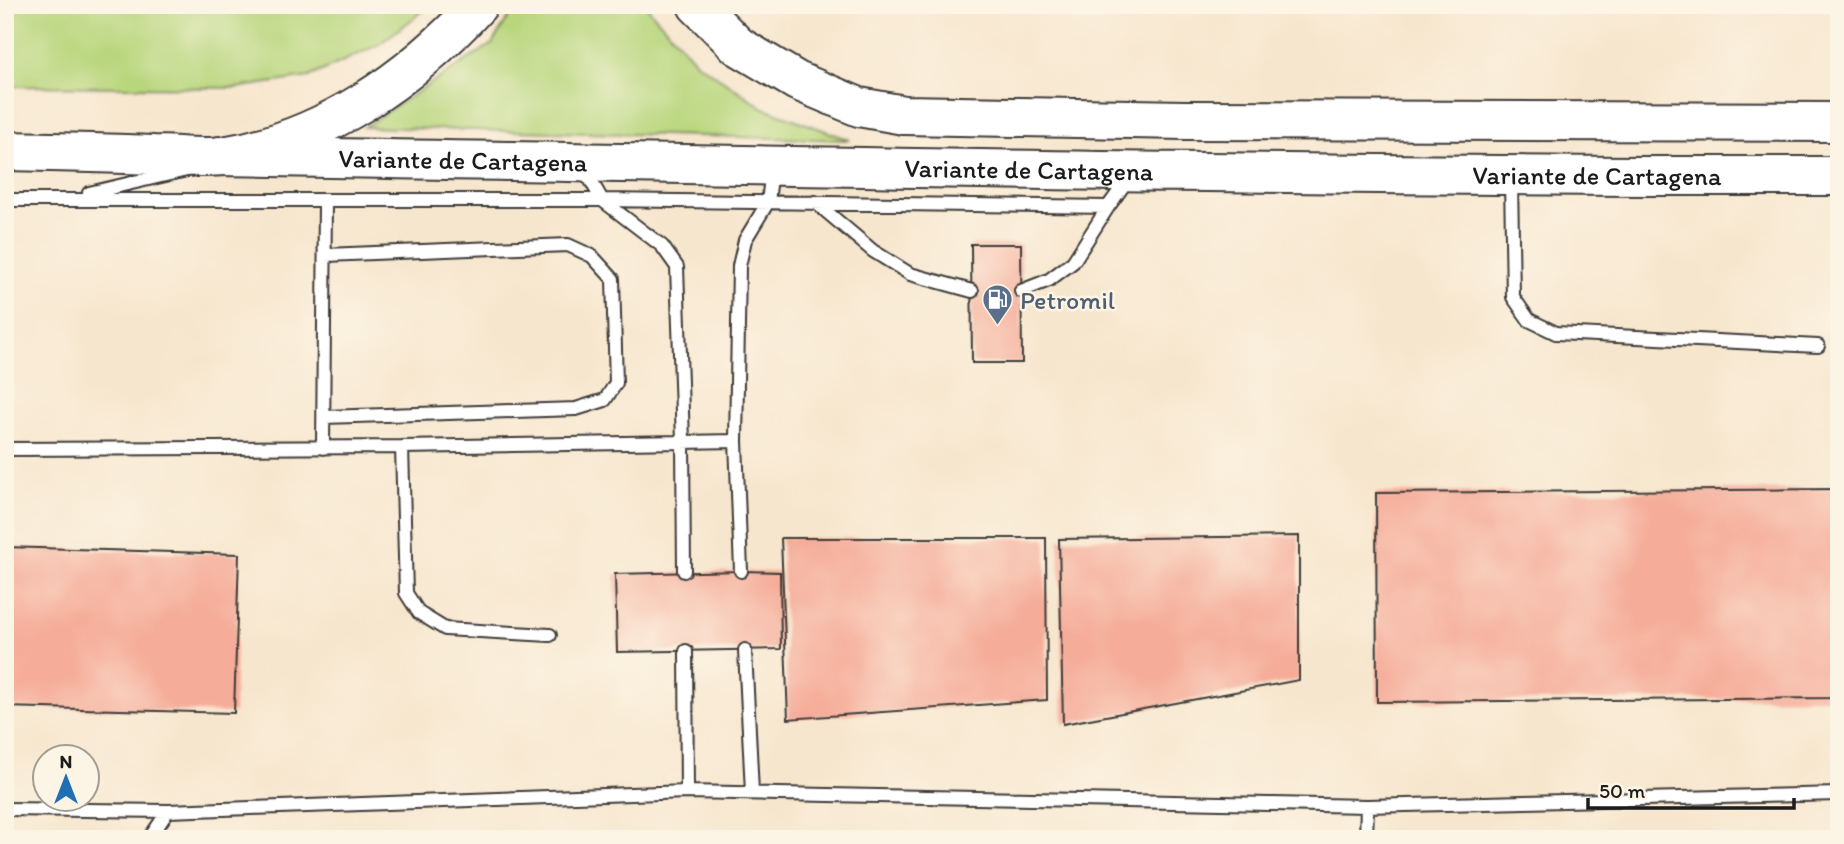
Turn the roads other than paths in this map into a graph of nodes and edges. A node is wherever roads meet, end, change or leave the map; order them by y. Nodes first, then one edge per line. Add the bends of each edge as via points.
1 (478, 5) edge
2 (697, 5) edge
3 (1839, 122) edge
4 (5, 151) edge
5 (221, 156) junction
6 (566, 162) junction
7 (773, 165) junction
8 (1133, 172) junction
9 (1511, 176) junction
10 (1839, 176) edge
11 (5, 200) edge
12 (51, 200) junction
13 (325, 200) junction
14 (602, 200) junction
15 (768, 202) junction
16 (815, 202) junction
17 (1108, 206) junction
18 (326, 255) junction
19 (972, 291) dead end
20 (1021, 291) dead end
21 (1818, 346) dead end
22 (324, 417) junction
23 (683, 441) junction
24 (736, 441) junction
25 (402, 447) junction
26 (323, 448) junction
27 (5, 449) edge
28 (741, 570) dead end
29 (684, 571) dead end
30 (550, 635) dead end
31 (745, 650) dead end
32 (686, 651) dead end
33 (687, 792) junction
34 (752, 792) junction
35 (1839, 794) edge
36 (1367, 806) junction
37 (5, 809) edge
38 (168, 811) junction
39 (149, 839) edge
40 (1366, 839) edge

1 - 5 main road via 451,35 383,90 305,131
2 - 3 main road, Variante de Cartagena via 738,46 797,81 859,107 904,115
4 - 5 main road
5 - 6 main road, Variante de Cartagena
5 - 12 lane via 137,184
6 - 7 main road, Variante de Cartagena
6 - 14 lane via 590,179
7 - 8 main road, Variante de Cartagena
7 - 15 lane
8 - 9 main road, Variante de Cartagena
8 - 17 lane
9 - 10 main road, Variante de Cartagena
9 - 21 lane via 1513,297 1529,320 1556,333
11 - 12 lane
12 - 13 lane
13 - 14 lane
13 - 18 lane
14 - 15 lane
14 - 23 lane via 662,246 677,267
15 - 16 lane
15 - 24 lane via 745,240 739,266
16 - 17 lane
16 - 19 lane via 873,251 910,274
17 - 20 lane via 1073,262 1049,280
18 - 22 lane
18 - 22 lane via 568,245 592,256 613,279 616,383 604,400 576,409
22 - 26 lane
23 - 24 lane
23 - 25 lane
23 - 29 lane
24 - 28 lane
25 - 26 lane
25 - 30 lane via 406,593 419,613 445,629
26 - 27 lane
31 - 34 lane
32 - 33 lane
33 - 34 lane
33 - 38 lane
34 - 36 lane
35 - 36 lane
36 - 40 lane
37 - 38 lane
38 - 39 lane

